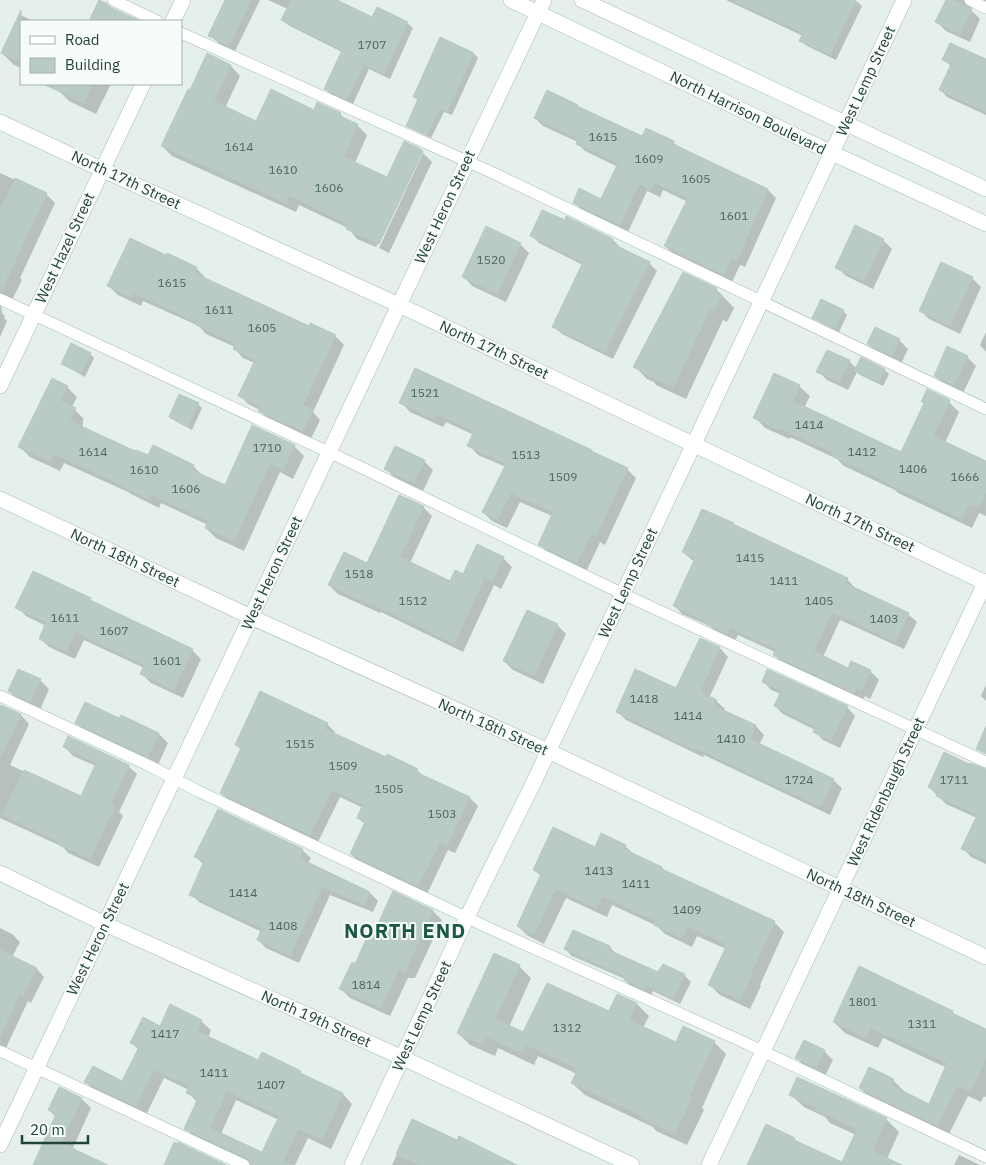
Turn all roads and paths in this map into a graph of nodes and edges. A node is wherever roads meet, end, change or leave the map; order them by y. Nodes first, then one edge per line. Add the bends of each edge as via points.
1 (113, 0) edge
2 (183, 0) edge
3 (511, 0) edge
4 (582, 0) edge
5 (904, 0) edge
6 (970, 0) edge
7 (541, 6) edge
8 (986, 8) edge
9 (155, 20) edge
10 (173, 20) edge
11 (182, 33) edge
12 (143, 85) edge
13 (0, 122) edge
14 (846, 123) junction
15 (832, 153) junction
16 (467, 161) junction
17 (102, 170) junction
18 (986, 189) edge
19 (986, 224) edge
20 (0, 299) edge
21 (761, 302) junction
22 (399, 305) junction
23 (34, 315) junction
24 (0, 386) edge
25 (986, 409) edge
26 (694, 445) junction
27 (329, 452) junction
28 (0, 499) edge
29 (986, 582) edge
30 (623, 594) junction
31 (251, 617) junction
32 (0, 696) edge
33 (916, 729) junction
34 (548, 751) junction
35 (986, 762) edge
36 (174, 778) junction
37 (0, 873) edge
38 (840, 888) junction
39 (466, 917) junction
40 (105, 924) junction
41 (986, 957) edge
42 (0, 1051) edge
43 (763, 1052) junction
44 (403, 1058) junction
45 (37, 1068) junction
46 (0, 1146) edge
47 (986, 1157) edge
48 (244, 1165) edge
49 (352, 1165) edge
50 (632, 1165) edge
51 (709, 1165) edge

1 - 9 lane
2 - 10 street
3 - 7 street, North Harrison Boulevard
4 - 14 street, North Harrison Boulevard
5 - 14 street, West Lemp Street
6 - 8 lane
7 - 15 street, North Harrison Boulevard
7 - 16 street, West Heron Street
11 - 16 lane
12 - 17 street, West Hazel Street
13 - 17 street, North 17th Street
14 - 15 street, West Lemp Street
14 - 18 street, North Harrison Boulevard
15 - 19 street, North Harrison Boulevard
15 - 21 street, West Lemp Street
16 - 21 lane
16 - 22 street, West Heron Street
17 - 22 street, North 17th Street
17 - 23 street, West Hazel Street
20 - 23 lane
21 - 25 lane
21 - 26 street, West Lemp Street
22 - 26 street, North 17th Street
22 - 27 street, West Heron Street
23 - 24 street, West Hazel Street
23 - 27 lane
26 - 29 street, North 17th Street
26 - 30 street, West Lemp Street
27 - 30 lane
27 - 31 street, West Heron Street
28 - 31 street, North 18th Street
29 - 33 street, West Ridenbaugh Street
30 - 33 lane
30 - 34 street, West Lemp Street
31 - 34 street, North 18th Street
31 - 36 street, West Heron Street
32 - 36 lane
33 - 35 lane
33 - 38 street, West Ridenbaugh Street
34 - 38 street, North 18th Street
34 - 39 street, West Lemp Street
36 - 39 lane
36 - 40 street, West Heron Street
37 - 40 street, North 19th Street
38 - 41 street, North 18th Street
38 - 43 street, West Ridenbaugh Street
39 - 43 lane
39 - 44 street, West Lemp Street
40 - 44 street, North 19th Street
40 - 45 street, West Heron Street
42 - 45 lane
43 - 47 lane
43 - 51 street, West Ridenbaugh Street
44 - 49 street, West Lemp Street
44 - 50 street, North 19th Street
45 - 46 street, West Heron Street
45 - 48 lane

